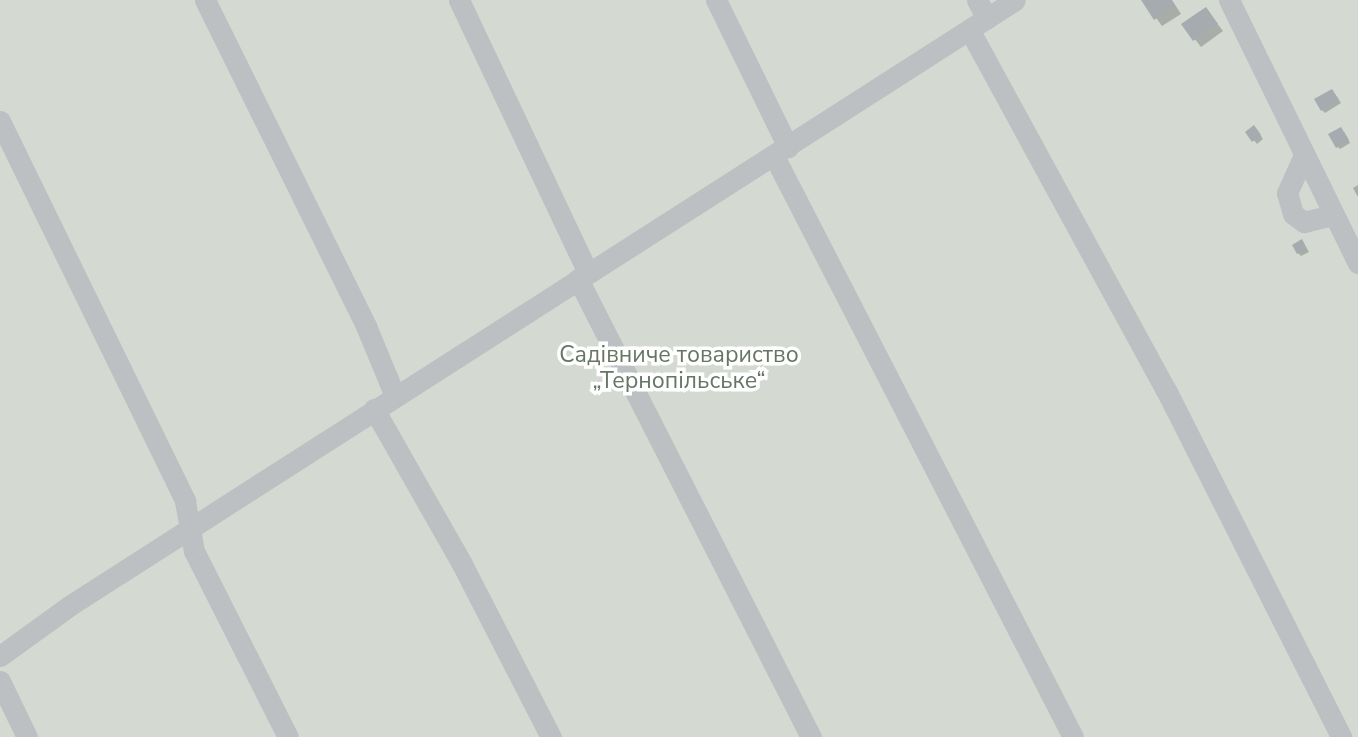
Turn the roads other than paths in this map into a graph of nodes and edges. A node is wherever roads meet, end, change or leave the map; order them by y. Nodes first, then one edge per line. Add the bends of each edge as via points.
1 (205, 0) edge
2 (459, 0) edge
3 (716, 0) edge
4 (977, 0) edge
5 (1015, 0) edge
6 (1229, 0) edge
7 (978, 25) junction
8 (0, 121) edge
9 (781, 151) junction
10 (1304, 155) junction
11 (1344, 222) edge
12 (1358, 263) edge
13 (583, 276) junction
14 (395, 396) junction
15 (374, 409) junction
16 (192, 528) junction
17 (0, 656) edge
18 (0, 681) edge
19 (27, 737) edge
20 (288, 737) edge
21 (551, 737) edge
22 (811, 737) edge
23 (1073, 737) edge
24 (1341, 737) edge

1 - 14 street via 366,326
2 - 13 street
3 - 9 street
4 - 7 street
5 - 7 street
6 - 10 street
7 - 9 street
7 - 24 street
8 - 16 street via 185,501
9 - 13 street
9 - 23 street
10 - 11 street
10 - 11 street via 1287,193 1293,214 1304,222
11 - 12 street
13 - 14 street
13 - 22 street
14 - 15 street
15 - 16 street
15 - 21 street via 462,564
16 - 17 street
16 - 20 street via 194,551
18 - 19 street

